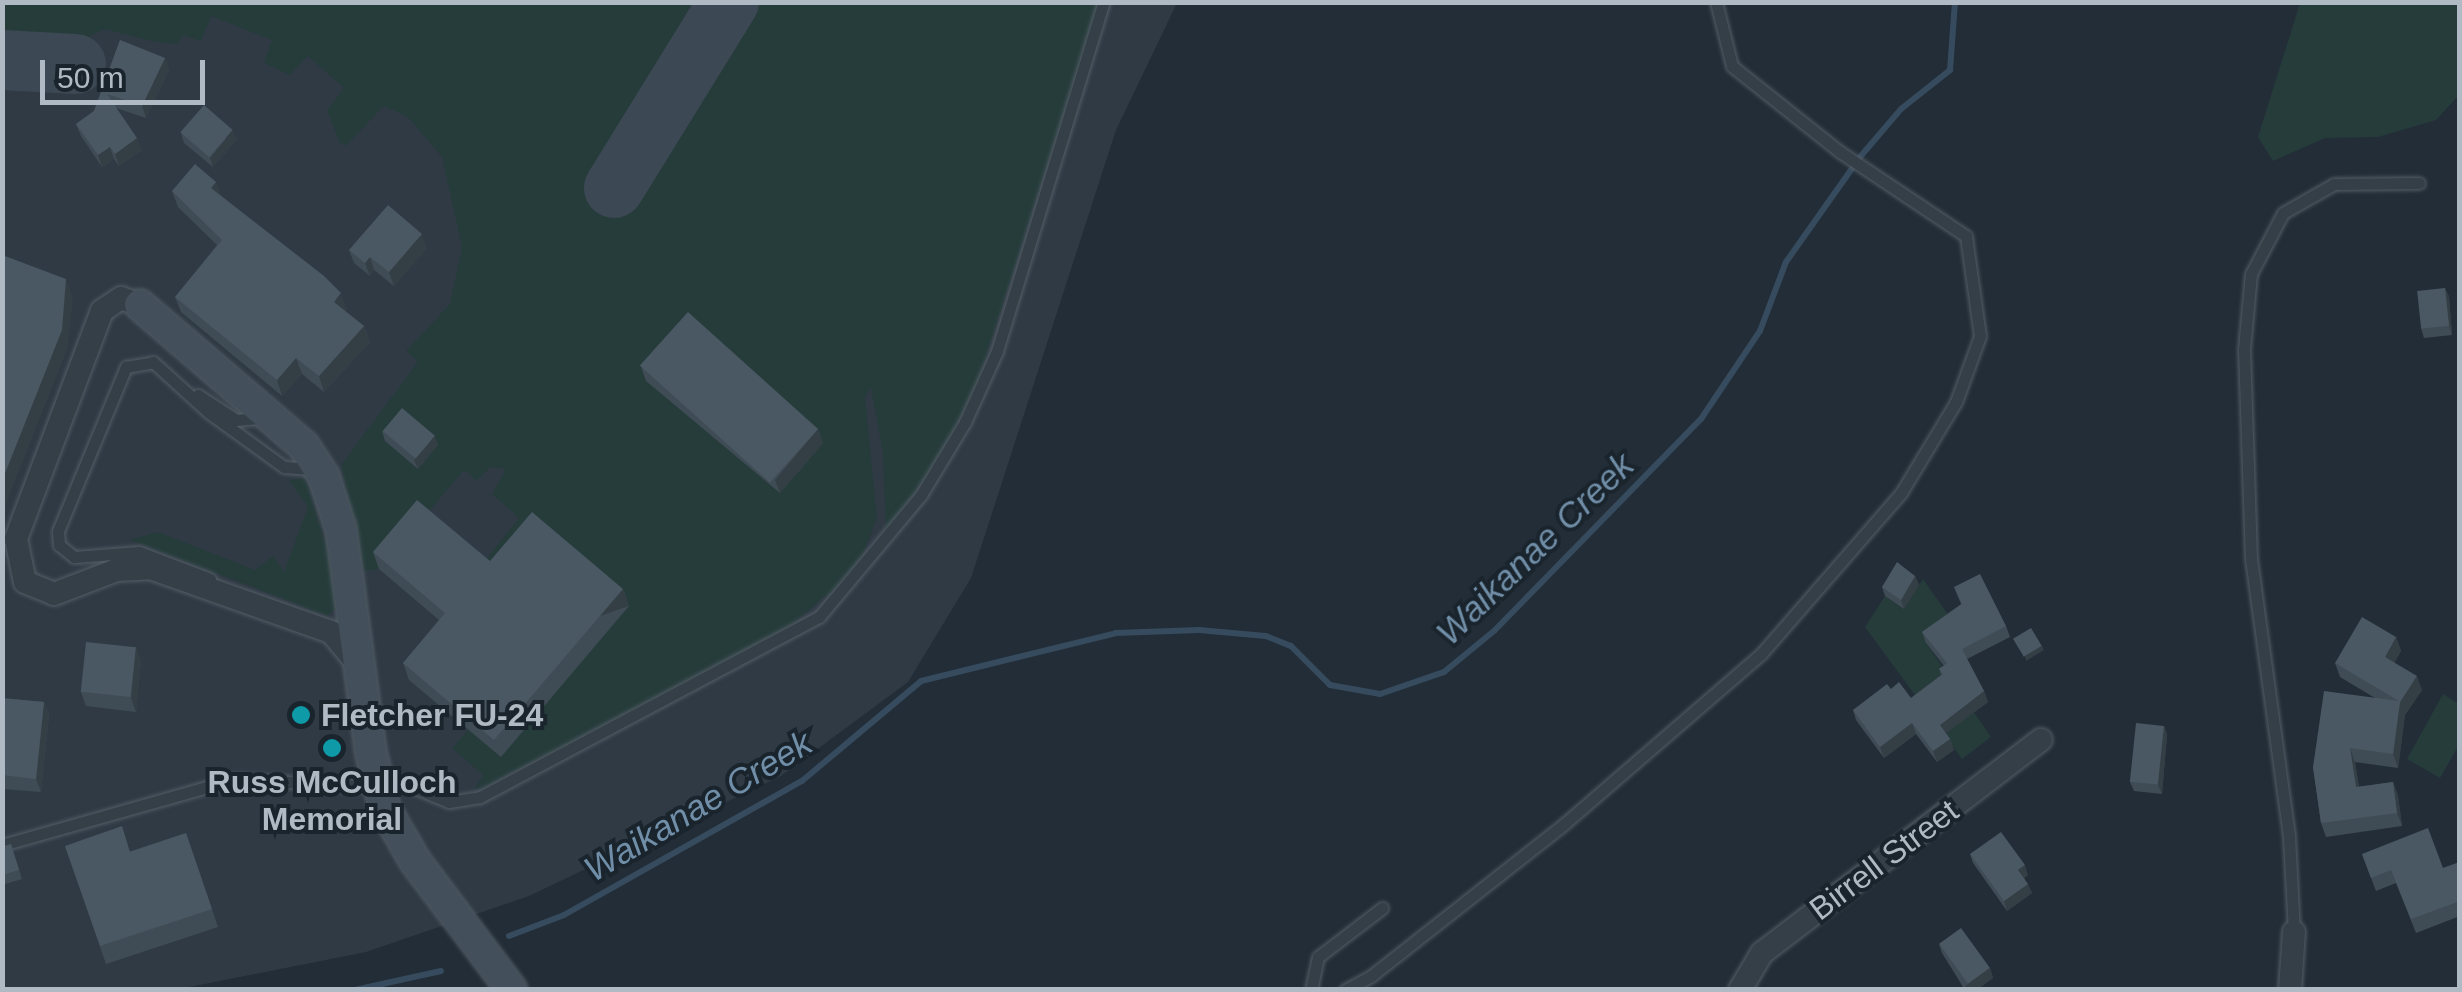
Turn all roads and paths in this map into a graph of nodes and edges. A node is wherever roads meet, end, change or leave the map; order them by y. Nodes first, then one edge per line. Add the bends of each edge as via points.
1 (1104, 2) edge
2 (1716, 2) edge
3 (2419, 183) dead end
4 (140, 305) joint
5 (190, 390) junction
6 (277, 421) junction
7 (324, 477) junction
8 (240, 596) junction
9 (364, 693) junction
10 (2040, 740) dead end
11 (378, 787) junction
12 (2, 845) edge
13 (1382, 908) dead end
14 (2294, 932) joint
15 (512, 990) edge
16 (1311, 990) edge
17 (1345, 990) edge
18 (1740, 990) edge
19 (2290, 990) edge

1 - 11 lane via 996,351 966,422 868,566 820,618 480,797 448,802 398,781
2 - 17 lane via 1732,66 1840,152 1966,236 1980,336 1956,402 1901,493 1761,654 1699,712 1401,953
3 - 14 lane via 2334,184 2283,213 2250,274 2244,348 2252,559 2289,836
4 - 6 street
4 - 8 street via 121,298 102,311 16,539 17,565 29,586 47,594 142,567
5 - 6 lane via 236,420
5 - 7 lane via 208,412 284,467 313,468
5 - 8 lane via 153,362 126,367 58,541 70,556 140,552
6 - 7 street
7 - 9 street via 341,529
8 - 9 street via 340,637
9 - 11 street
10 - 18 street, Birrell Street via 1762,954
11 - 12 lane via 235,779
11 - 15 street via 406,848
13 - 16 lane via 1318,957
14 - 19 street

